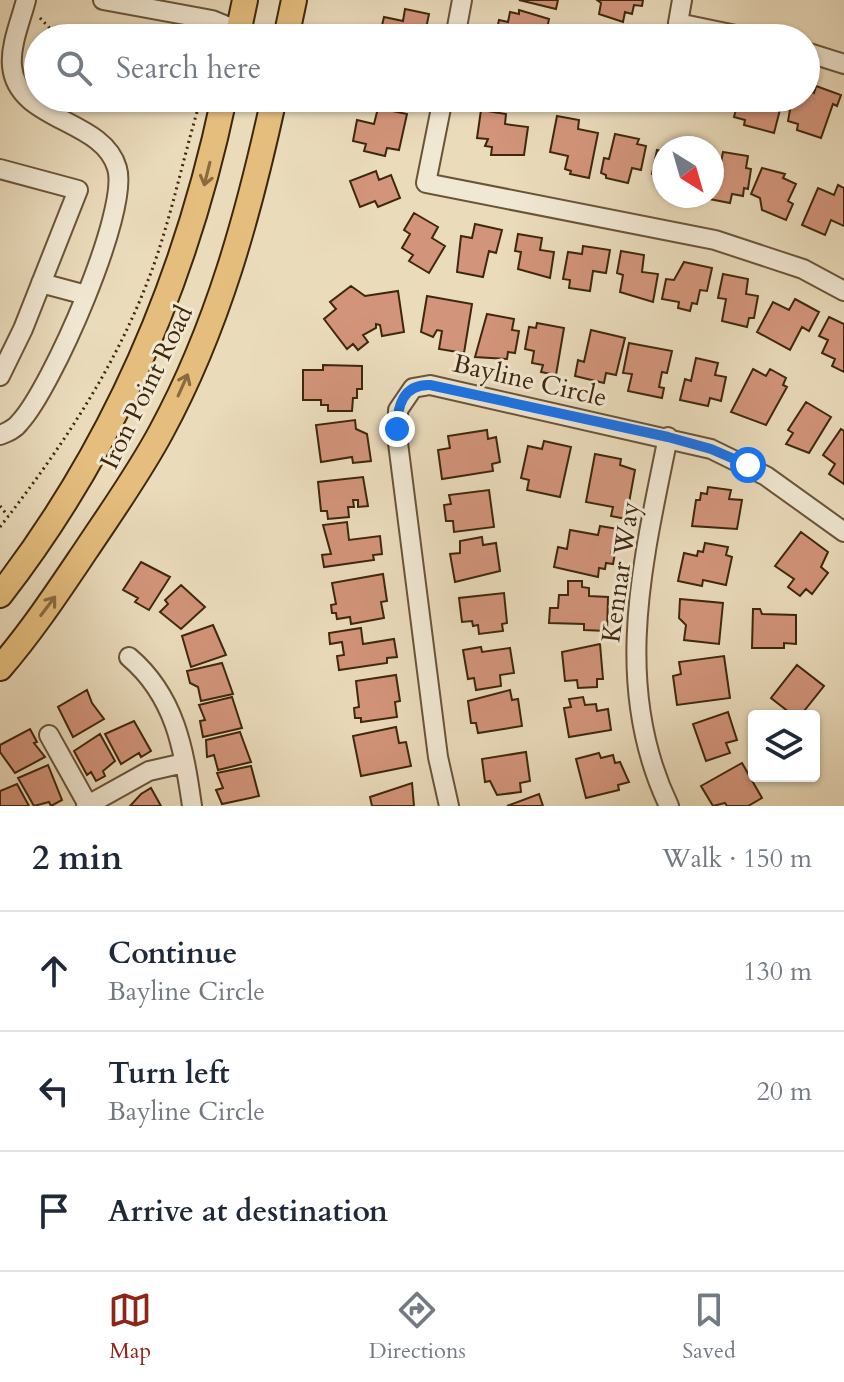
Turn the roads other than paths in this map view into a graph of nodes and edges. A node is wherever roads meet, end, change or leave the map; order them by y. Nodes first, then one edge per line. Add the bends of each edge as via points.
1 (26, 0) edge
2 (103, 0) edge
3 (245, 0) edge
4 (294, 0) edge
5 (462, 0) edge
6 (682, 0) edge
7 (219, 24) edge
8 (242, 24) edge
9 (289, 24) edge
10 (458, 24) edge
11 (683, 24) edge
12 (820, 56) edge
13 (844, 64) edge
14 (24, 93) edge
15 (50, 112) edge
16 (221, 112) edge
17 (257, 112) edge
18 (271, 112) edge
19 (440, 112) edge
20 (0, 169) edge
21 (255, 187) junction
22 (41, 283) junction
23 (844, 291) edge
24 (86, 295) junction
25 (0, 376) edge
26 (0, 435) edge
27 (668, 437) junction
28 (844, 532) edge
29 (0, 595) edge
30 (129, 657) dead end
31 (0, 668) edge
32 (49, 735) dead end
33 (184, 763) junction
34 (87, 805) edge
35 (192, 806) edge
36 (449, 806) edge
37 (669, 806) edge

1 - 14 street via 12,66
2 - 7 street
3 - 8 main road
4 - 9 main road
5 - 10 street
6 - 11 street via 678,23
12 - 13 street
15 - 24 street via 104,145 118,171 96,274
16 -> 29 main road, Iron Point Road via 208,177 147,348 60,512
17 - 21 main road via 247,153
18 - 21 main road, Iron Point Road
19 - 23 street via 426,183 715,240 803,269
20 - 22 street via 78,190
31 -> 21 main road, Iron Point Road via 56,596 162,430 223,290
22 - 24 street
22 - 25 street
24 - 26 street via 32,407 19,424
27 - 28 street, Bayline Circle via 748,465
27 - 36 street, Bayline Circle via 430,385 413,388 400,401 398,443 438,757
27 - 37 street, Kennar Way via 642,569 634,651 644,733
30 - 33 street via 168,704
32 - 34 street
33 - 34 street via 149,771
33 - 35 street

